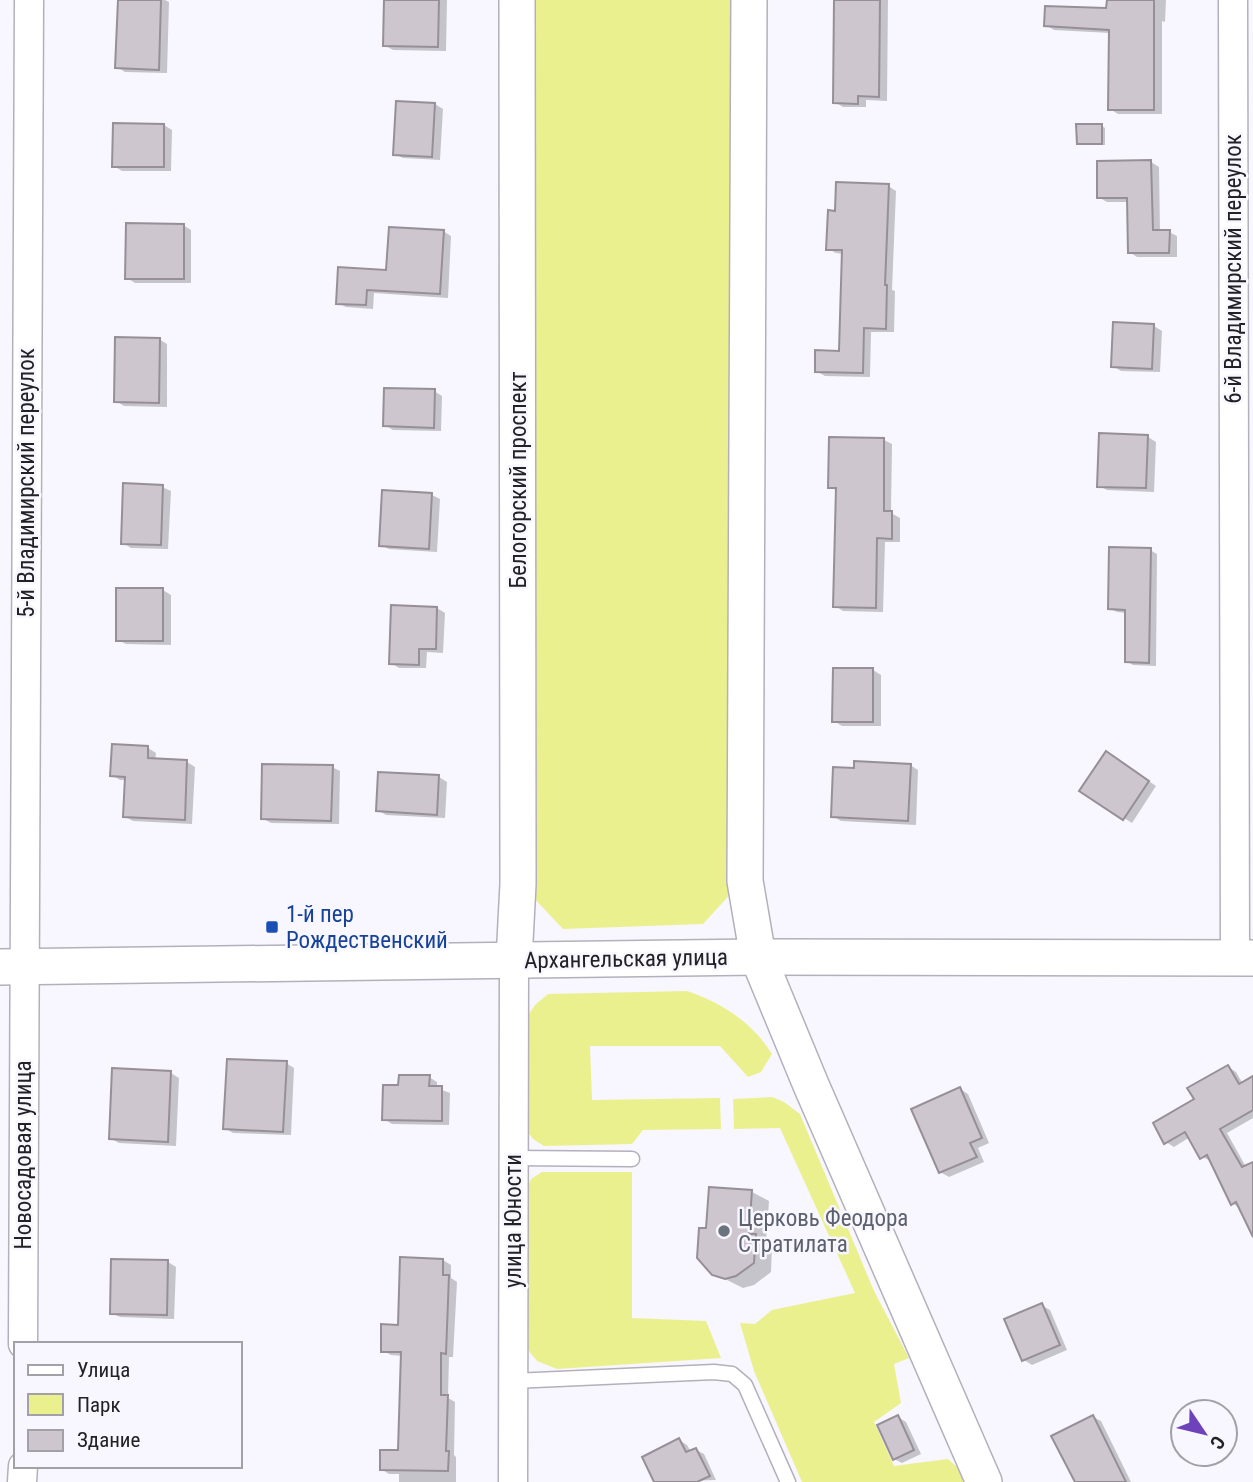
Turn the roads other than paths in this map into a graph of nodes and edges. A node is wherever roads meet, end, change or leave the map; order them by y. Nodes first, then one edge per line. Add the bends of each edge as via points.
1 (29, 0) edge
2 (517, 0) edge
3 (748, 0) edge
4 (1233, 0) edge
5 (758, 957) junction
6 (1244, 958) edge
7 (514, 960) junction
8 (12, 967) edge
9 (513, 1158) junction
10 (632, 1159) dead end
11 (23, 1342) edge
12 (513, 1381) junction
13 (513, 1482) edge
14 (788, 1482) edge
15 (984, 1482) edge

1 - 8 street, 5-й Владимирский переулок
2 - 7 street, Белогорский проспект via 518,884
3 - 5 street via 745,881
4 - 6 street, 6-й Владимирский переулок
5 - 6 street, Архангельская улица
5 - 7 street, Архангельская улица
5 - 15 street
7 - 8 street, Архангельская улица
7 - 9 street, улица Юности
8 - 11 street, Новосадовая улица
9 - 10 lane
9 - 12 street, улица Юности
12 - 13 street, улица Юности
12 - 14 lane via 732,1374 745,1385

